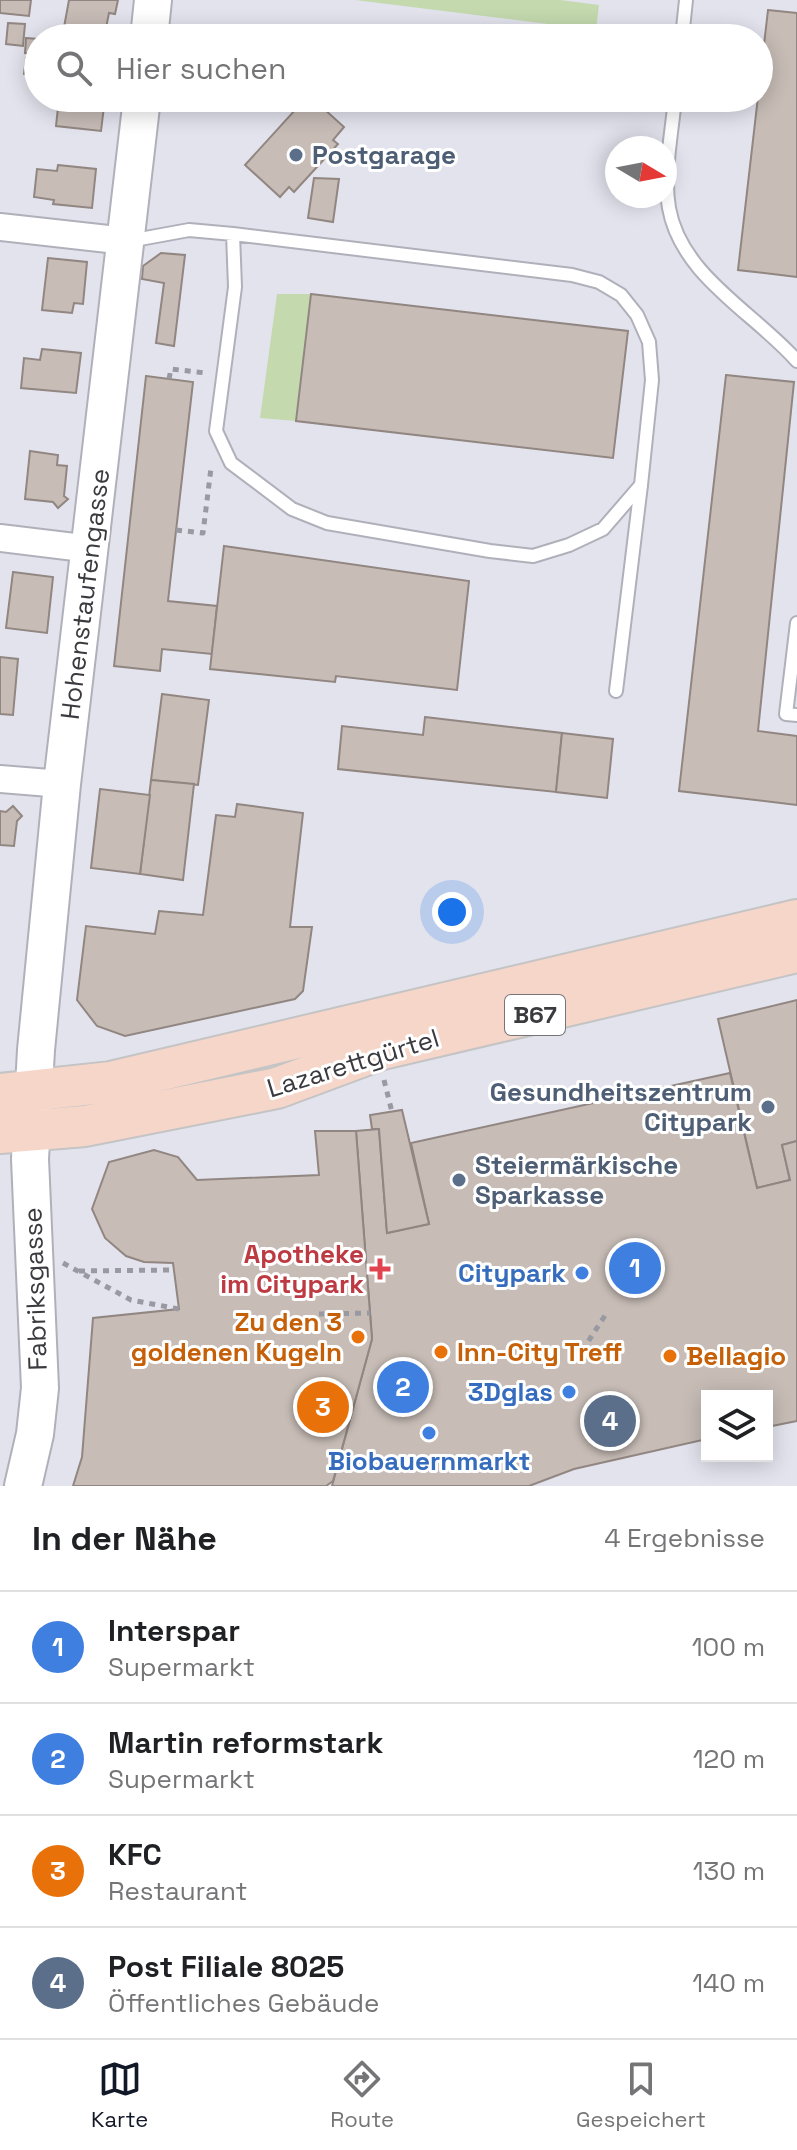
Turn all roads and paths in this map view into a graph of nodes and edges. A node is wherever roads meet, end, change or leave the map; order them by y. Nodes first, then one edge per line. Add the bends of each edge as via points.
1 (153, 0) edge
2 (686, 0) edge
3 (150, 24) edge
4 (683, 24) edge
5 (140, 112) edge
6 (674, 112) edge
7 (0, 227) edge
8 (233, 234) junction
9 (126, 241) junction
10 (797, 361) edge
11 (222, 375) junction
12 (169, 379) dead end
13 (216, 431) junction
14 (641, 485) junction
15 (176, 530) dead end
16 (0, 538) edge
17 (91, 549) junction
18 (797, 623) edge
19 (616, 691) dead end
20 (797, 715) edge
21 (0, 779) edge
22 (62, 784) junction
23 (797, 920) edge
24 (797, 952) edge
25 (383, 1079) dead end
26 (16, 1093) edge
27 (392, 1112) dead end
28 (16, 1133) edge
29 (62, 1262) dead end
30 (174, 1270) dead end
31 (78, 1271) junction
32 (179, 1309) dead end
33 (370, 1313) dead end
34 (319, 1314) dead end
35 (606, 1314) dead end
36 (582, 1351) dead end
37 (23, 1486) edge

1 - 3 street
2 - 4 lane
5 - 9 street, Hohenstaufengasse
6 - 10 lane via 668,198 680,242 713,284
7 - 9 street
8 - 9 lane via 189,230
8 - 11 lane via 235,287
8 - 14 lane via 572,275 621,295 649,342 652,380
9 - 17 street, Hohenstaufengasse
11 - 12 path via 171,369
11 - 13 lane
13 - 14 lane via 231,463 292,509 327,523 490,551 533,556 569,545 603,529
13 - 15 path via 203,533
14 - 19 lane
16 - 17 street
17 - 22 street, Hohenstaufengasse
18 - 20 lane via 786,714
21 - 22 street
22 - 26 street, Hohenstaufengasse
23 - 26 main road, Lazarettgürtel / B67 via 111,1082
24 - 28 main road, Lazarettgürtel / B67 via 382,1049 277,1088 85,1126
25 - 27 path
26 - 28 street, Fabriksgasse
28 - 37 street, Fabriksgasse via 40,1388
29 - 31 path
30 - 31 path
31 - 32 path via 131,1300
33 - 34 path
35 - 36 path

